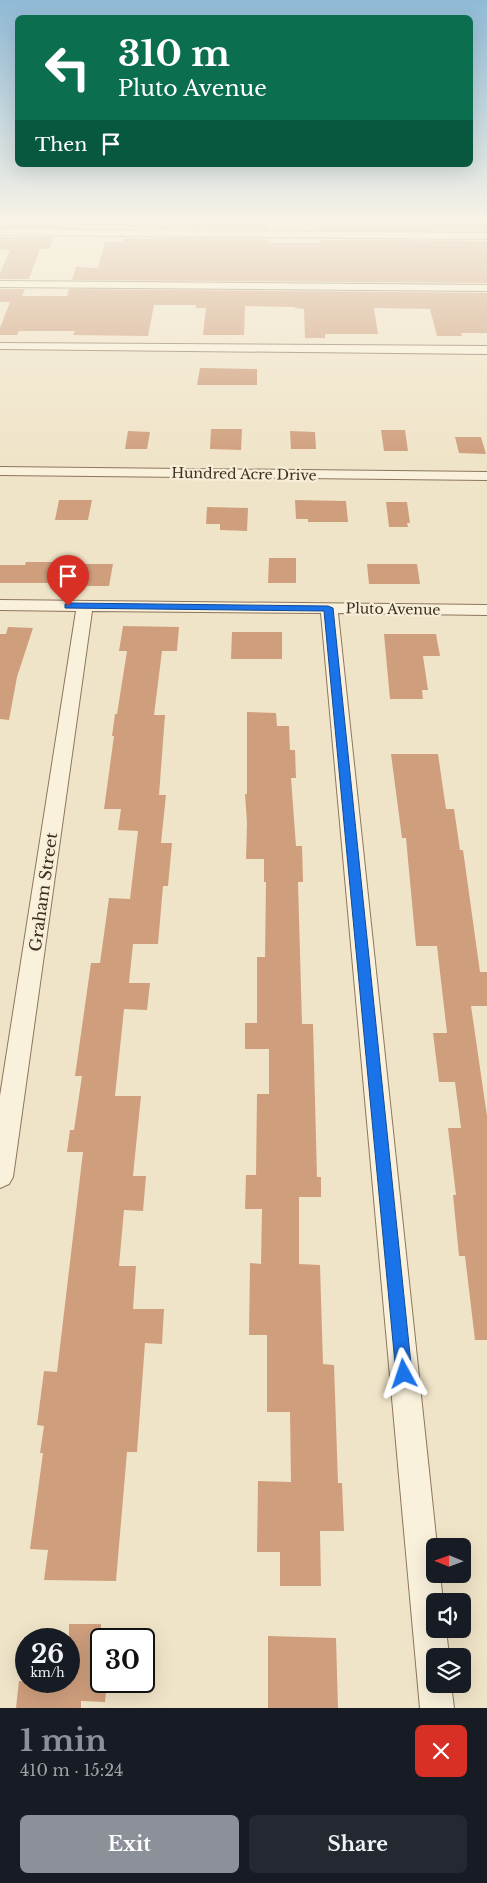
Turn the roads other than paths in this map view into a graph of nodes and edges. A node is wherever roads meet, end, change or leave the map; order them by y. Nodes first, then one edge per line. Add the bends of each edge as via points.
1 (0, 346) edge
2 (487, 350) edge
3 (0, 472) edge
4 (487, 476) edge
5 (0, 605) edge
6 (85, 606) junction
7 (328, 608) junction
8 (487, 610) edge
9 (0, 1177) edge
10 (437, 1708) edge

1 - 2 street
3 - 4 street, Hundred Acre Drive
5 - 6 street, Pluto Avenue
6 - 7 street, Pluto Avenue
6 - 9 street, Graham Street
7 - 8 street, Pluto Avenue
7 - 10 street

